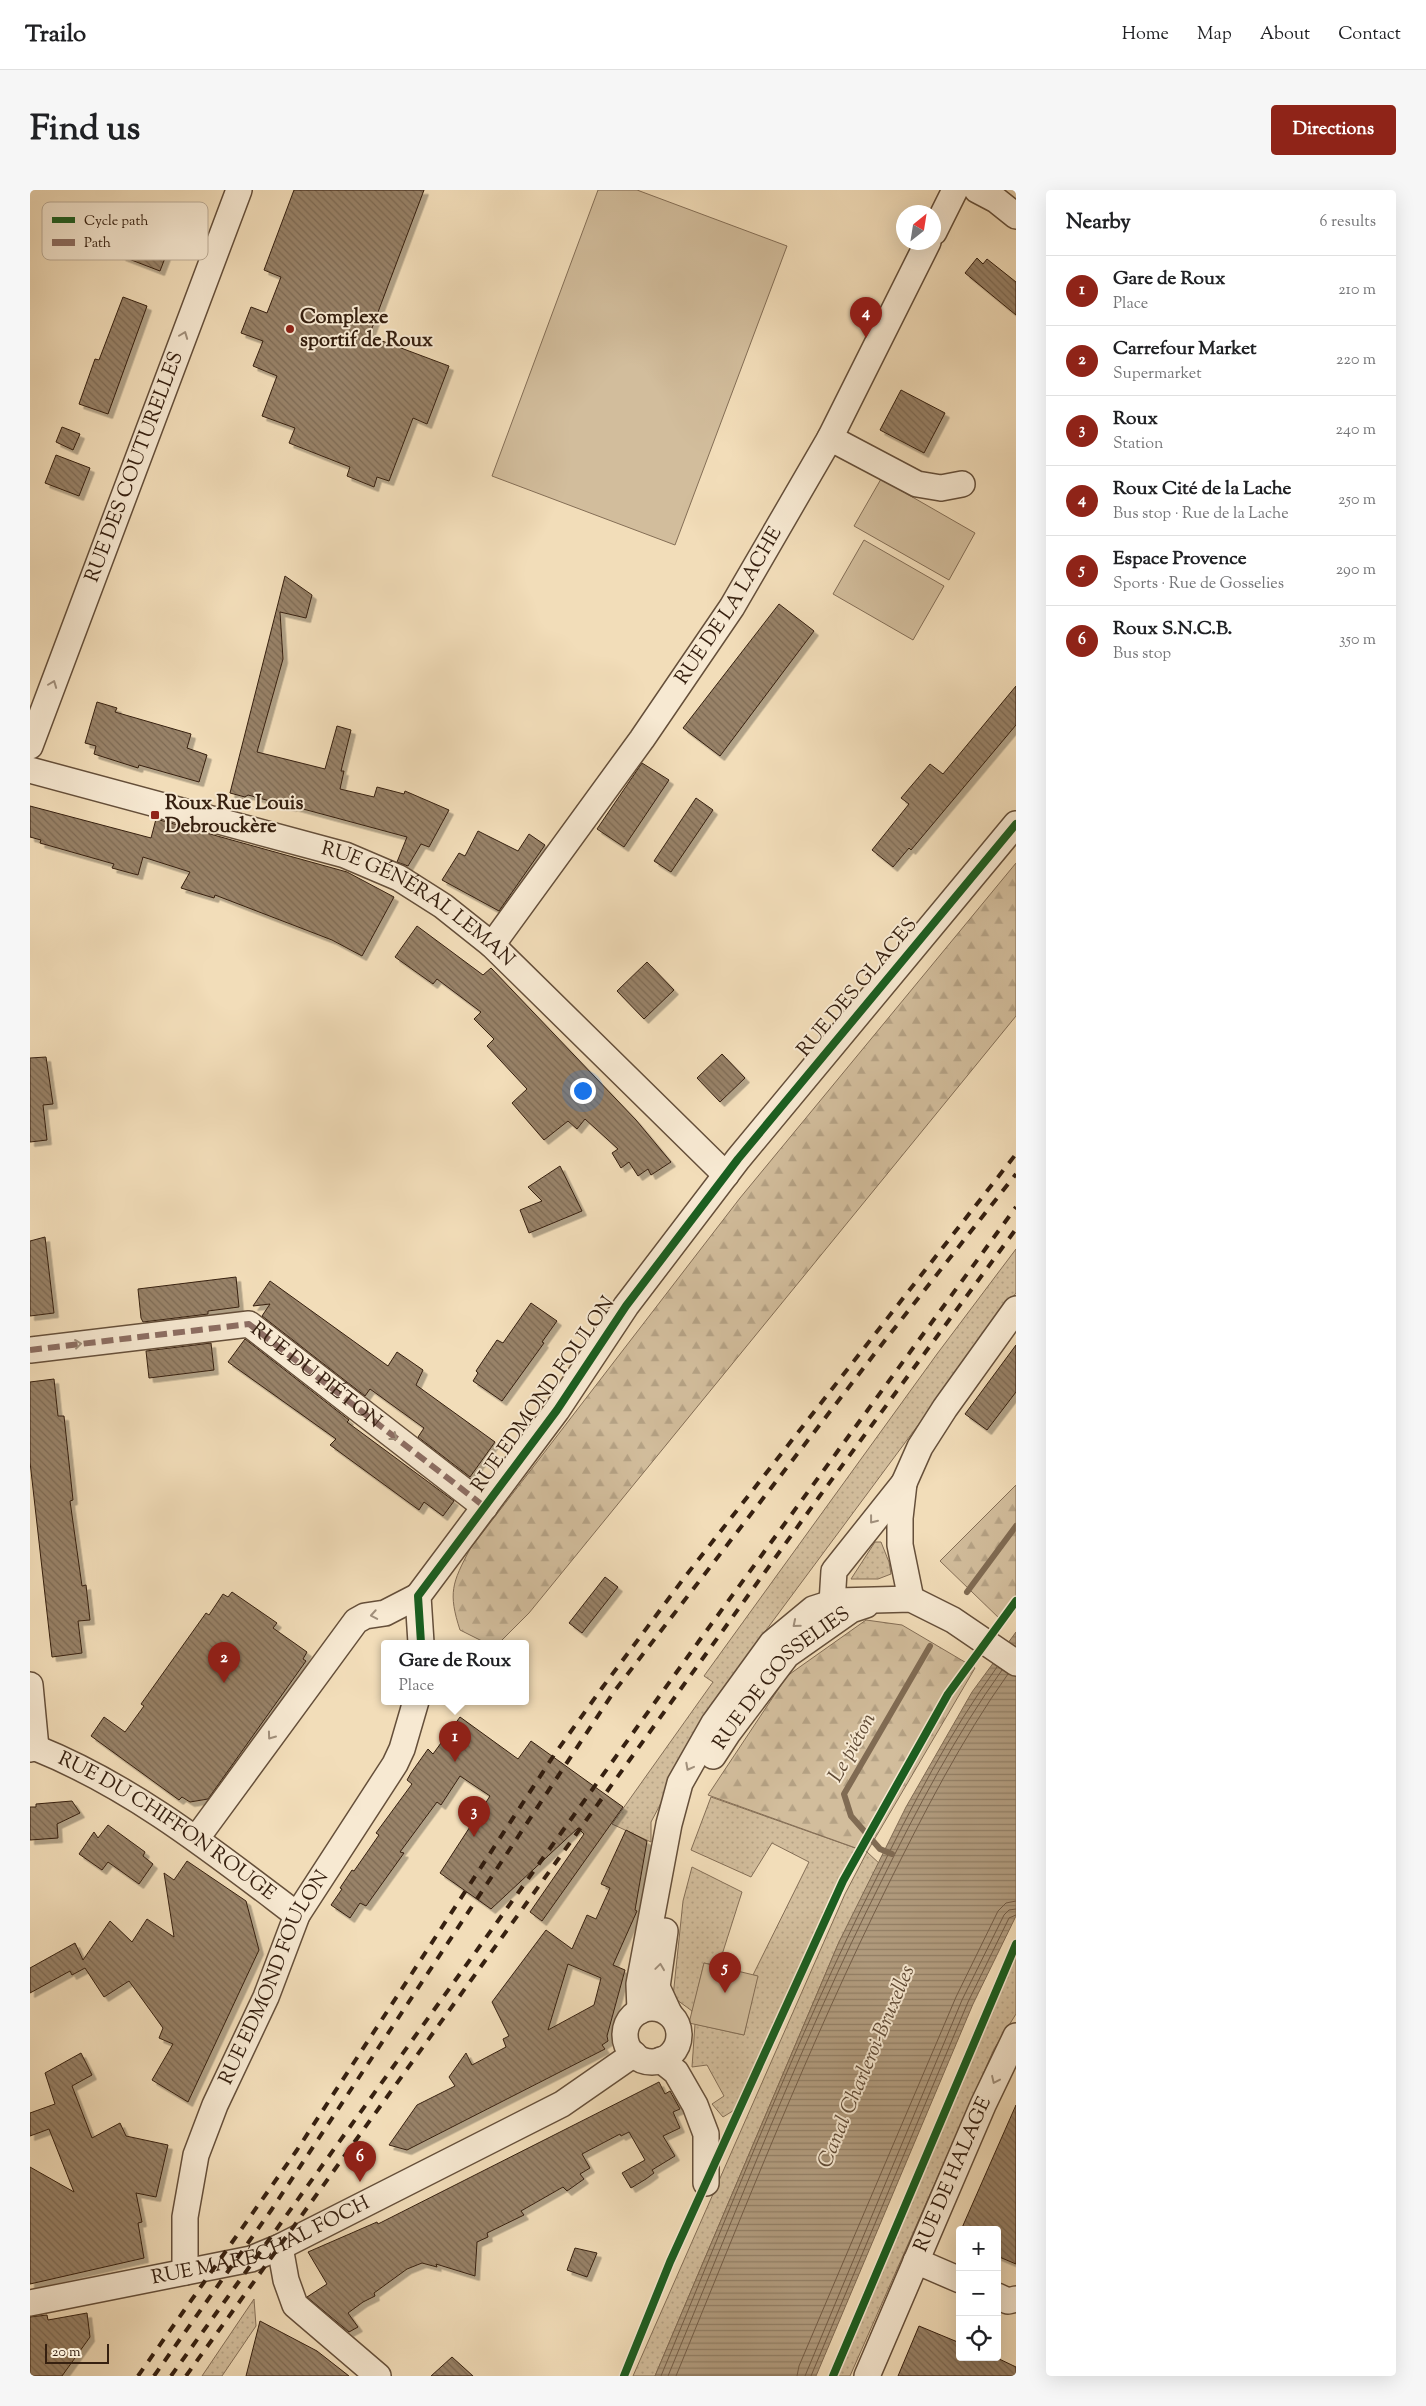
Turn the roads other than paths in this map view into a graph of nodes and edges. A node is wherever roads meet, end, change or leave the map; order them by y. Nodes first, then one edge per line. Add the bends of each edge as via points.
1 (239, 190) edge
2 (955, 190) edge
3 (977, 190) edge
4 (1016, 216) edge
5 (941, 218) edge
6 (924, 250) edge
7 (830, 438) junction
8 (962, 484) dead end
9 (30, 746) edge
10 (30, 770) edge
11 (1016, 824) edge
12 (492, 945) junction
13 (726, 1175) junction
14 (1016, 1309) edge
15 (30, 1350) edge
16 (904, 1483) junction
17 (485, 1508) junction
18 (418, 1596) junction
19 (883, 1599) junction
20 (911, 1599) junction
21 (835, 1602) junction
22 (421, 1640) edge
23 (1016, 1663) edge
24 (30, 1685) edge
25 (415, 1705) edge
26 (33, 1749) edge
27 (196, 1839) junction
28 (296, 1915) junction
29 (640, 2011) junction
30 (669, 2013) junction
31 (1016, 2036) edge
32 (669, 2052) junction
33 (634, 2054) junction
34 (706, 2183) dead end
35 (280, 2247) junction
36 (916, 2261) junction
37 (186, 2272) junction
38 (956, 2278) edge
39 (1001, 2298) edge
40 (1016, 2300) edge
41 (30, 2303) edge
42 (378, 2376) edge
43 (867, 2376) edge

9 -> 1 street, RUE DES COUTURELLES
2 - 5 street
3 - 4 street
6 - 7 street, RUE DE LA LACHE
7 - 8 street via 917,484 941,488
7 - 12 street, RUE DE LA LACHE via 732,607 642,739
10 - 12 street, RUE GÉNÉRAL LEMAN via 345,855 399,878 443,906
11 - 13 street, RUE DES GLACES
12 - 13 street, RUE GÉNÉRAL LEMAN
13 - 17 street, RUE EDMOND FOULON via 626,1306 557,1410
14 - 16 street, RUE DE GOSSELIES via 945,1408 920,1447
15 -> 17 street, RUE DU PIÉTON via 248,1324
16 - 20 street, RUE DE GOSSELIES via 900,1545
16 -> 21 street, RUE DE GOSSELIES via 834,1572
17 - 18 street, RUE EDMOND FOULON
18 - 22 street
18 -> 27 street via 385,1613 356,1621
19 - 20 street, RUE DE GOSSELIES
19 - 21 street, RUE DE GOSSELIES
30 -> 19 street, RUE DE GOSSELIES via 657,1987 672,1891 696,1791 711,1759 788,1655 851,1610
20 - 23 street via 953,1620
21 -> 29 street, RUE DE GOSSELIES via 813,1609 772,1643 714,1723 680,1783 669,1824 639,1984
24 - 26 street
25 - 28 street, RUE EDMOND FOULON via 395,1764
26 - 27 street, RUE DU CHIFFON ROUGE via 74,1764 116,1787
27 - 28 street, RUE DU CHIFFON ROUGE
28 - 37 street, RUE EDMOND FOULON via 266,1997 215,2105 196,2155 185,2217
29 - 30 street via 654,2008
29 - 33 street via 633,2016 625,2031
30 - 32 street via 678,2027
31 -> 36 street, RUE DE HALAGE
32 - 33 street via 646,2061
32 - 34 street via 706,2134
33 - 35 street, RUE MARÉCHAL FOCH via 562,2104
35 - 37 street, RUE MARÉCHAL FOCH via 251,2259
35 - 42 street via 294,2305
36 - 38 street
36 - 43 street, RUE DE HALAGE
37 - 41 street, RUE MARÉCHAL FOCH
39 - 40 street

